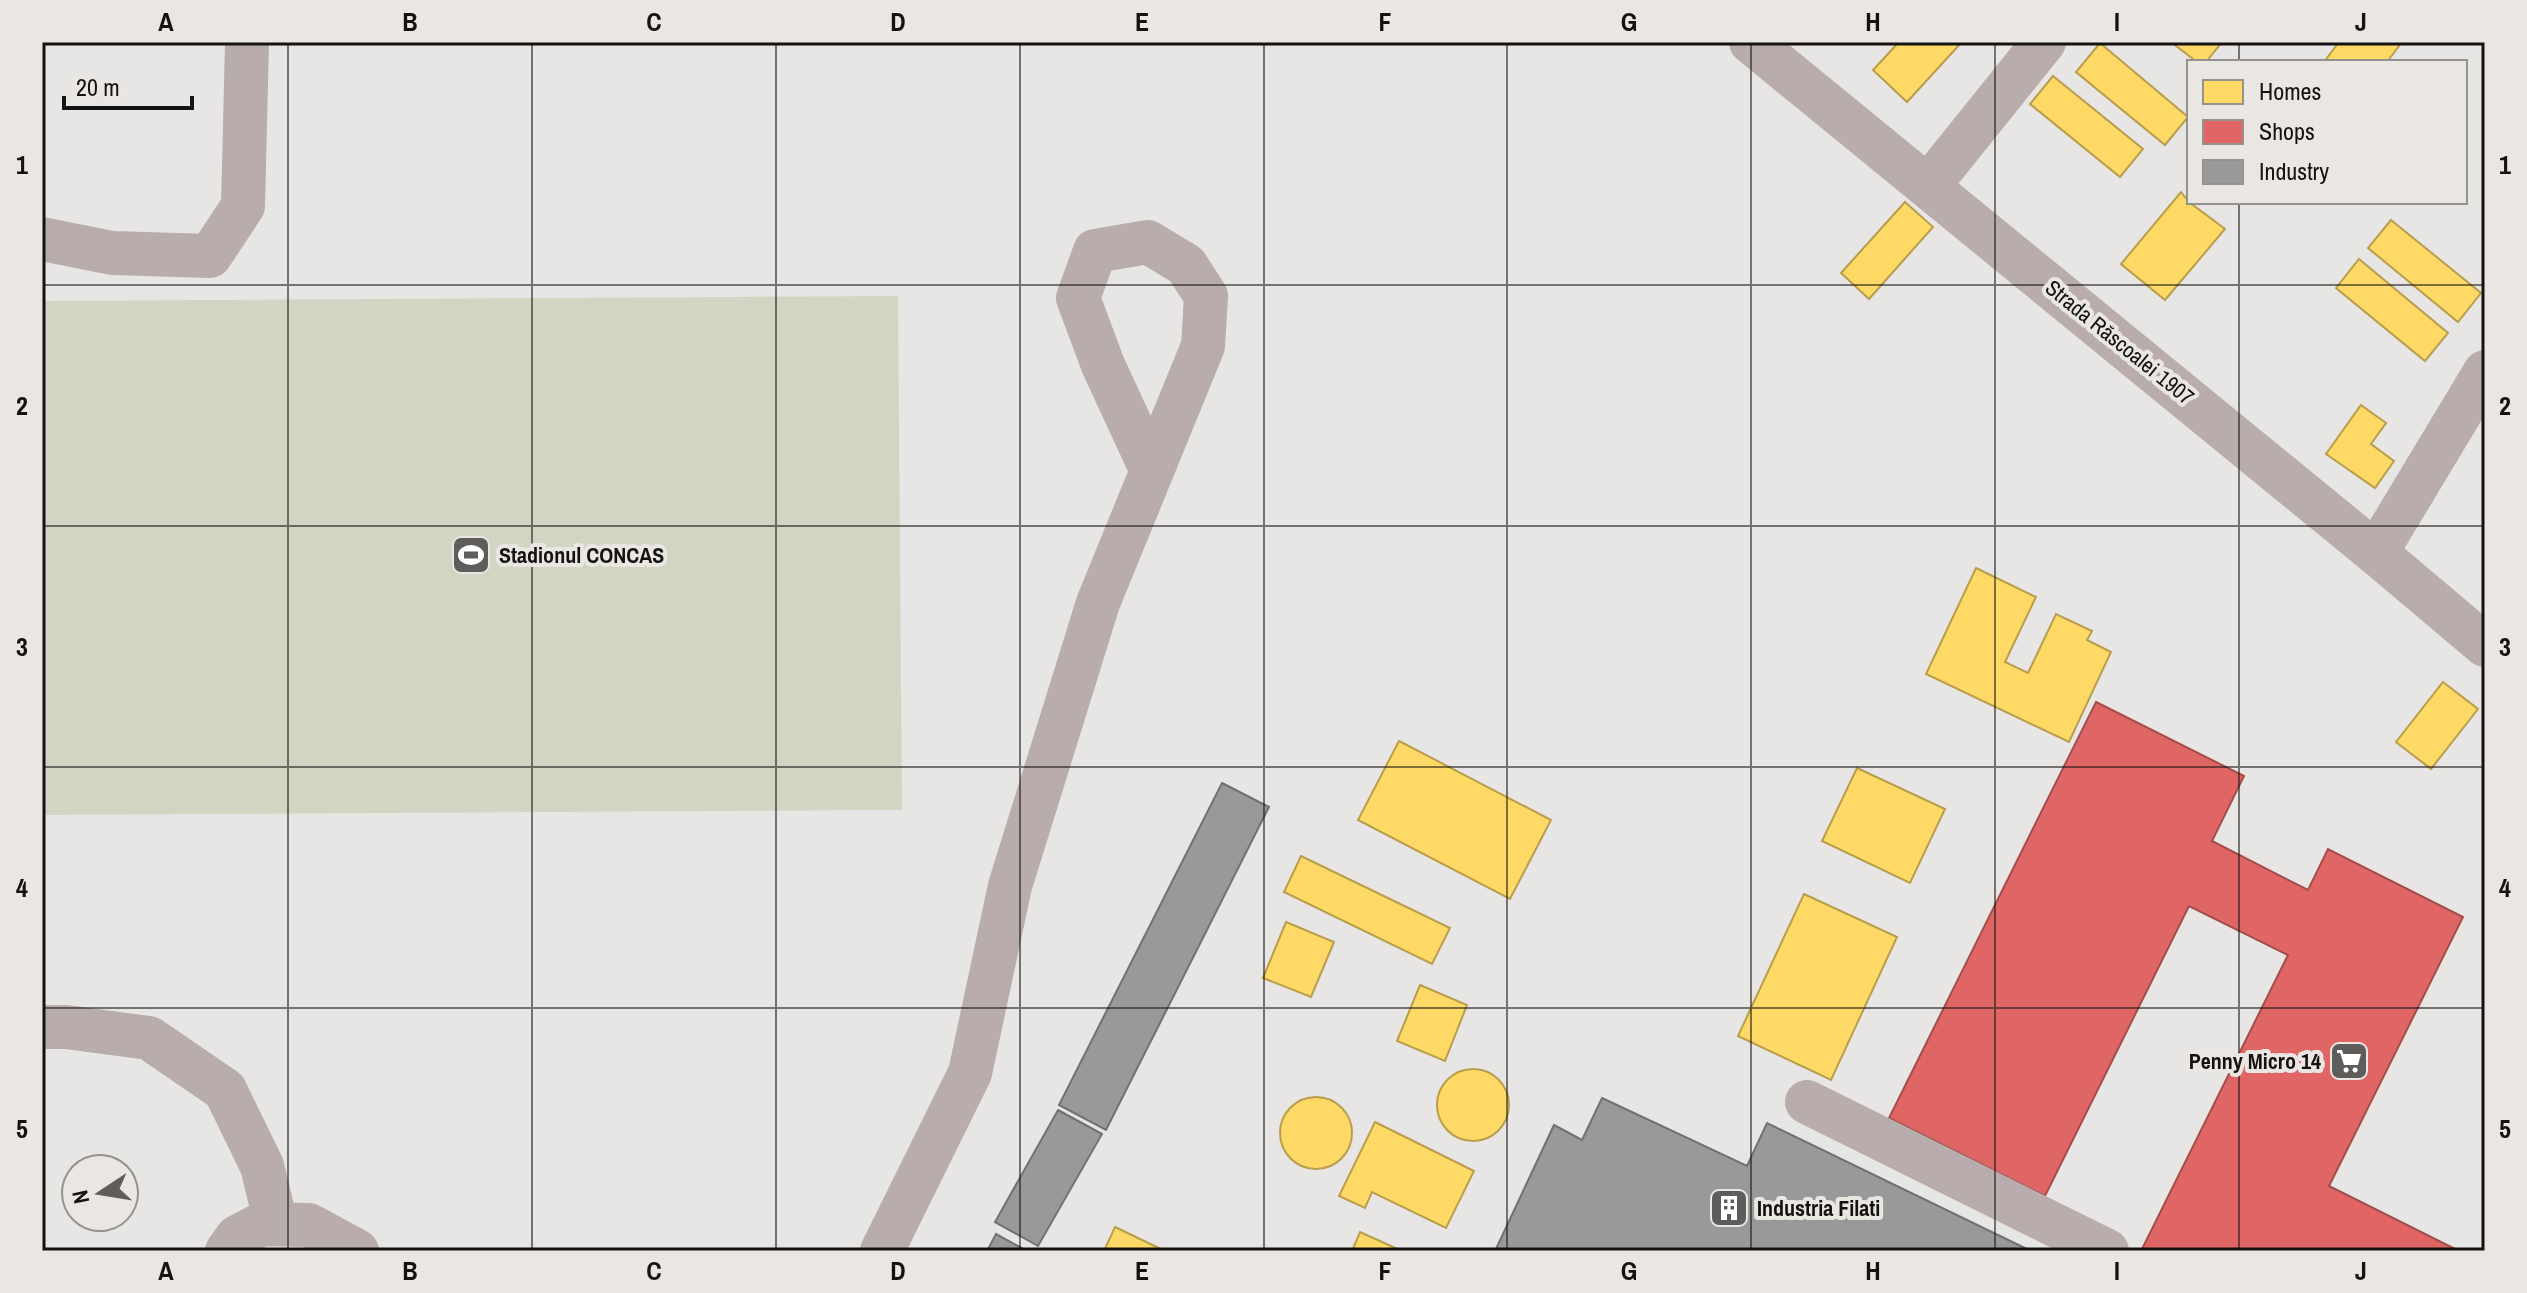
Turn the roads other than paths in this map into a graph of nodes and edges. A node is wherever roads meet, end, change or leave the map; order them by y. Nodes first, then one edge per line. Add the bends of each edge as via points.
1 (247, 42) edge
2 (1751, 42) edge
3 (2044, 42) edge
4 (1929, 185) junction
5 (42, 239) edge
6 (2485, 372) edge
7 (1152, 471) junction
8 (2376, 553) junction
9 (2485, 645) edge
10 (42, 1027) edge
11 (1807, 1102) dead end
12 (269, 1224) junction
13 (227, 1251) edge
14 (357, 1251) edge
15 (882, 1251) edge
16 (2107, 1251) edge

1 - 5 street via 243,206 210,256 112,253
2 - 4 street, Strada Răscoalei 1907
3 - 4 street
4 - 8 street, Strada Răscoalei 1907
6 - 8 street
7 - 7 street via 1203,346 1206,296 1186,265 1148,242 1095,251 1078,298
7 - 15 street via 1098,603 1010,886 970,1073
8 - 9 street, Strada Răscoalei 1907
10 - 12 street via 149,1038 225,1090 262,1166
11 - 16 street
12 - 13 street via 237,1237
12 - 14 street via 309,1225

